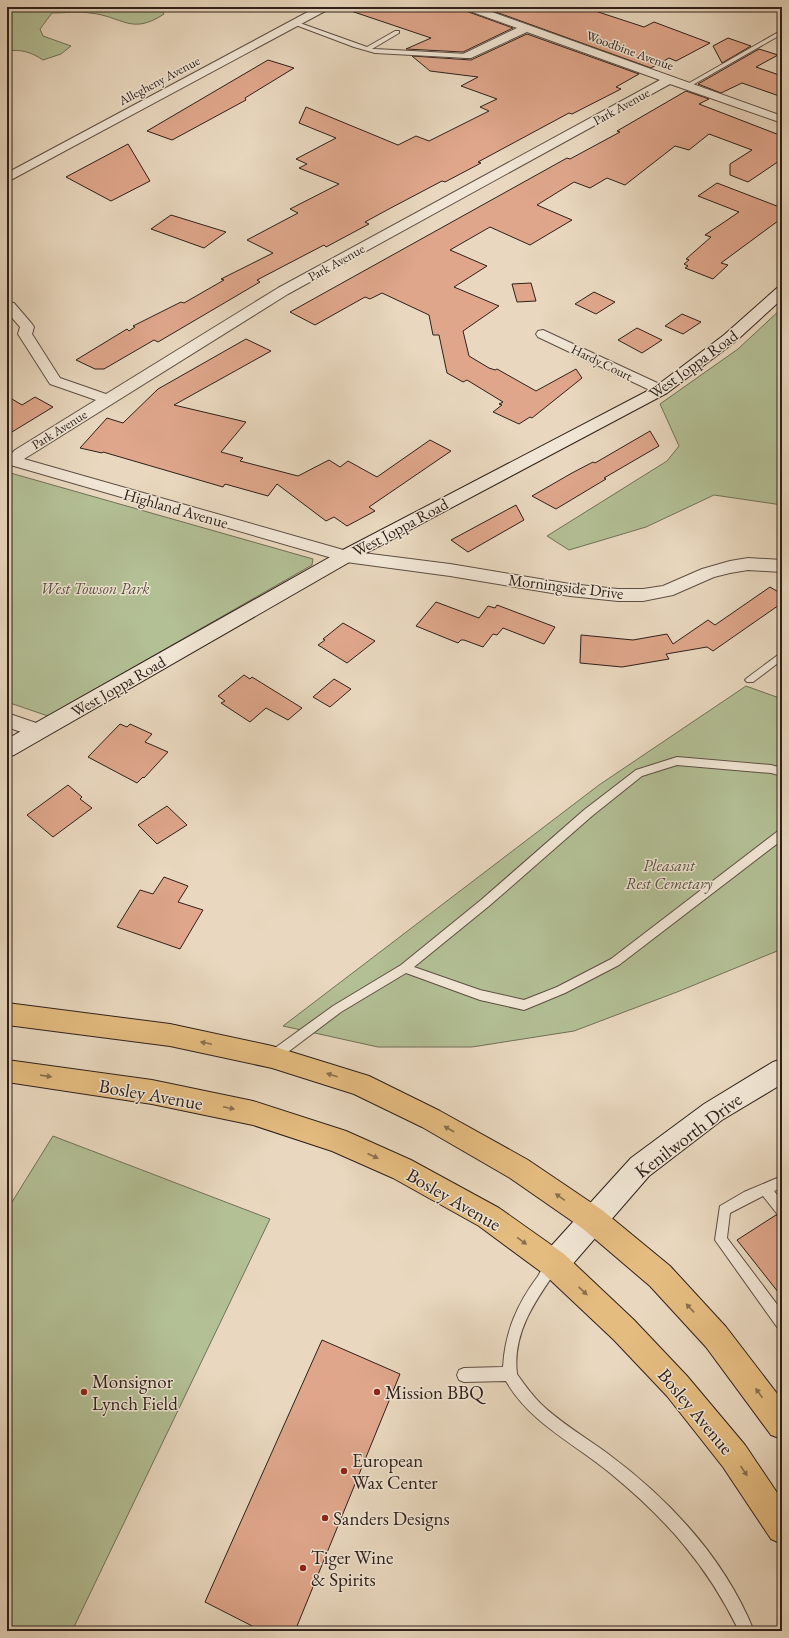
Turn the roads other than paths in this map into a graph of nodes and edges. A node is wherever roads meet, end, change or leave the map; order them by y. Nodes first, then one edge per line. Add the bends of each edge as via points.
1 (325, 7) edge
2 (468, 7) edge
3 (295, 23) junction
4 (526, 28) junction
5 (397, 32) dead end
6 (782, 32) edge
7 (368, 49) junction
8 (467, 56) joint
9 (670, 80) junction
10 (687, 86) junction
11 (782, 120) edge
12 (7, 178) edge
13 (782, 291) edge
14 (9, 306) dead end
15 (543, 334) dead end
16 (661, 390) junction
17 (107, 399) junction
18 (10, 460) edge
19 (346, 556) junction
20 (782, 566) edge
21 (782, 655) edge
22 (750, 680) dead end
23 (7, 720) edge
24 (38, 731) junction
25 (7, 748) edge
26 (782, 772) edge
27 (782, 834) edge
28 (405, 968) junction
29 (7, 1014) edge
30 (272, 1057) junction
31 (782, 1070) edge
32 (7, 1071) edge
33 (782, 1182) edge
34 (765, 1190) junction
35 (782, 1211) edge
36 (592, 1220) junction
37 (554, 1264) junction
38 (782, 1322) edge
39 (510, 1374) junction
40 (464, 1375) dead end
41 (782, 1424) edge
42 (782, 1528) edge
43 (747, 1631) edge

1 - 3 street, Allegheny Avenue
2 - 4 street, Woodbine Avenue
3 - 7 lane
3 - 12 street, Allegheny Avenue
4 - 8 street
4 - 9 street, Woodbine Avenue
5 - 7 lane
6 - 10 lane
7 - 8 lane via 405,54
9 - 10 street, Woodbine Avenue
9 - 17 street, Park Avenue via 283,291
10 - 11 street, Woodbine Avenue
13 - 16 street, West Joppa Road via 730,338
14 - 17 street via 27,327 25,334 56,381
15 - 16 street, Hardy Court
16 - 19 street, West Joppa Road
17 - 18 street, Park Avenue
18 - 19 street, Highland Avenue
19 - 20 street, Morningside Drive via 618,595 643,595 668,590 708,573 730,567 748,564
19 - 24 street, West Joppa Road
21 - 22 lane
23 - 24 street
24 - 25 street, West Joppa Road
26 - 28 lane via 677,761 639,773
27 - 28 lane via 615,962 561,990 524,1005 480,995
28 - 30 lane via 337,1009
30 -> 29 main road via 170,1036
36 -> 30 main road via 519,1169 431,1119 360,1084
31 - 36 street, Kenilworth Drive via 713,1112 640,1166
32 -> 37 main road, Bosley Avenue via 152,1092 253,1113 337,1140 402,1169 489,1217
33 - 34 lane
34 - 35 lane
34 - 38 lane via 748,1196 724,1210 721,1240
36 - 37 street, Kenilworth Drive
41 -> 36 main road via 746,1374 701,1320 660,1276
37 - 39 lane via 525,1304 516,1325
37 -> 42 main road, Bosley Avenue via 624,1330 677,1386 734,1456
39 - 40 lane
39 - 43 lane via 521,1393 535,1409 614,1467 688,1537 716,1575

